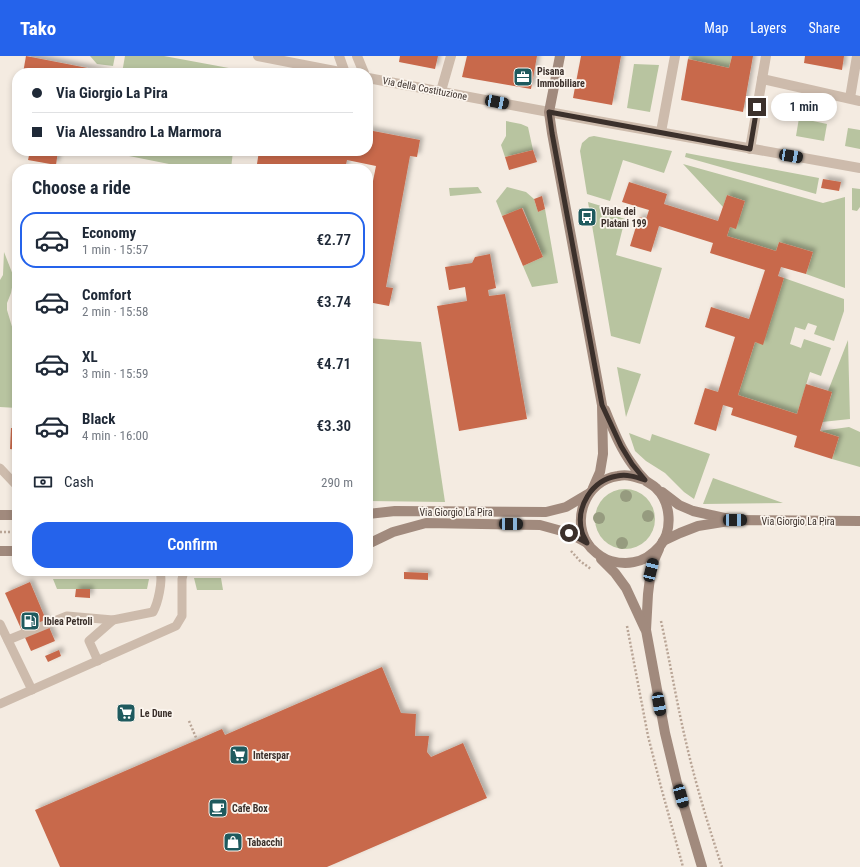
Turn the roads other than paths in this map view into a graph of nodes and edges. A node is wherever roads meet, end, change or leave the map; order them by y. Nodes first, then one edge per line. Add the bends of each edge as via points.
1 (258, 56) edge
2 (338, 56) edge
3 (357, 56) edge
4 (450, 56) edge
5 (560, 56) edge
6 (674, 56) edge
7 (766, 56) edge
8 (857, 56) edge
9 (319, 68) edge
10 (343, 68) edge
11 (362, 68) edge
12 (373, 79) edge
13 (762, 79) junction
14 (441, 91) junction
15 (850, 98) junction
16 (860, 101) edge
17 (549, 112) junction
18 (661, 132) junction
19 (750, 149) junction
20 (860, 168) edge
21 (602, 405) junction
22 (0, 468) edge
23 (645, 480) junction
24 (12, 481) edge
25 (656, 488) junction
26 (591, 491) junction
27 (373, 513) edge
28 (0, 515) edge
29 (12, 515) edge
30 (735, 520) junction
31 (860, 521) edge
32 (373, 542) edge
33 (587, 543) junction
34 (662, 544) junction
35 (0, 551) edge
36 (12, 551) edge
37 (597, 554) junction
38 (161, 576) edge
39 (183, 576) edge
40 (113, 620) junction
41 (0, 624) edge
42 (646, 630) junction
43 (8, 640) junction
44 (98, 661) junction
45 (32, 690) junction
46 (0, 704) edge
47 (702, 867) edge

1 - 9 street
2 - 10 street
3 - 11 street
4 - 14 street
5 - 17 main road
6 - 18 street
7 - 13 street
8 - 15 street
12 - 14 street, Via della Costituzione
13 - 15 street
13 - 19 street
14 - 17 street, Via della Costituzione
15 - 16 street
17 - 18 street, Via della Costituzione
17 - 21 main road
18 - 19 street, Via della Costituzione
19 - 20 street, Via della Costituzione
21 - 23 main road via 621,446
21 - 26 main road via 603,454 600,472
22 - 24 lane
23 - 25 main road
23 - 26 main road via 632,476 618,476 604,480
25 - 30 main road via 679,505 693,511
25 - 34 main road via 668,508 668,531
26 - 27 main road, Via Giorgio La Pira via 566,507 546,512 395,511
26 - 33 main road via 580,519
28 - 29 main road
30 - 31 main road, Via Giorgio La Pira
30 - 34 main road via 698,526
32 - 33 main road, Via Giorgio La Pira via 393,532 426,523 540,525 569,533
33 - 37 main road
34 - 37 main road via 650,556 638,562 624,564 610,561
34 - 42 main road via 651,570
35 - 36 main road
37 - 42 main road via 626,588
38 - 40 lane via 153,612
39 - 44 lane via 182,616 176,626
40 - 43 lane via 68,616
40 - 44 lane via 89,641
41 - 43 lane
42 - 47 main road via 665,733
43 - 45 lane
44 - 45 lane
45 - 46 lane

